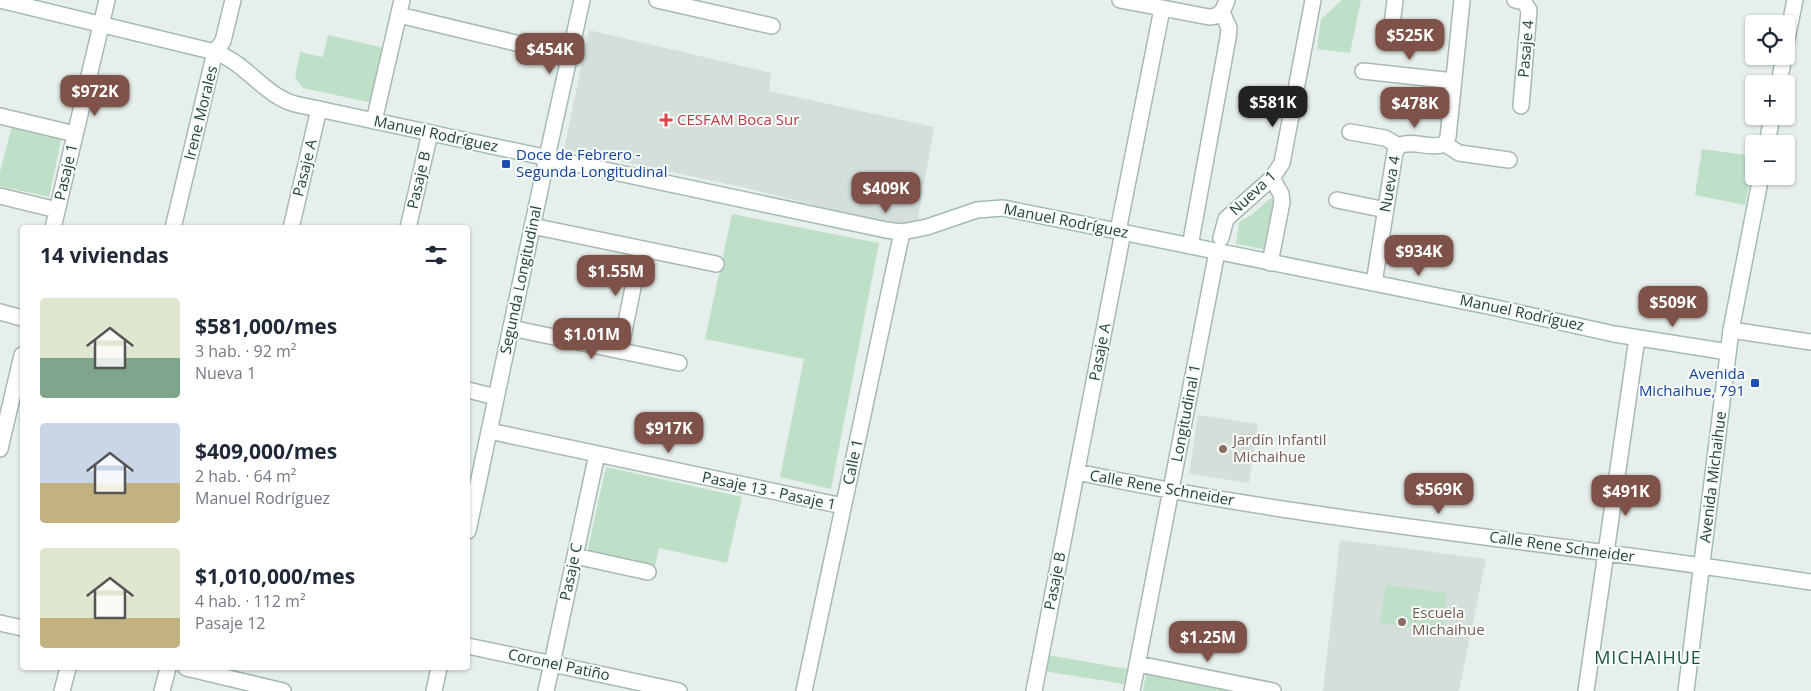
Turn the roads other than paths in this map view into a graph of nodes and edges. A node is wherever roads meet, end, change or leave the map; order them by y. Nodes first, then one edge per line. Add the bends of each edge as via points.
1 (0, 0) edge
2 (107, 0) edge
3 (233, 0) edge
4 (582, 0) edge
5 (657, 0) edge
6 (1120, 0) edge
7 (1395, 0) edge
8 (1462, 0) edge
9 (1515, 0) edge
10 (1795, 0) edge
11 (1315, 4) edge
12 (701, 5) edge
13 (1224, 6) edge
14 (400, 7) edge
15 (1162, 9) junction
16 (1792, 15) edge
17 (101, 25) junction
18 (772, 26) dead end
19 (1391, 32) dead end
20 (215, 52) junction
21 (570, 56) junction
22 (1363, 70) dead end
23 (1454, 80) junction
24 (1521, 106) dead end
25 (319, 110) junction
26 (0, 116) edge
27 (374, 121) junction
28 (1350, 132) dead end
29 (430, 133) junction
30 (75, 134) junction
31 (1445, 144) junction
32 (1399, 146) junction
33 (547, 157) junction
34 (1509, 160) dead end
35 (1272, 178) junction
36 (1759, 185) edge
37 (0, 196) edge
38 (1337, 200) dead end
39 (57, 210) junction
40 (1386, 210) junction
41 (54, 225) edge
42 (174, 225) edge
43 (292, 225) edge
44 (409, 225) edge
45 (532, 226) junction
46 (902, 232) junction
47 (1121, 232) junction
48 (1219, 245) junction
49 (1190, 246) junction
50 (641, 249) junction
51 (1270, 263) junction
52 (716, 264) dead end
53 (1374, 283) junction
54 (0, 312) edge
55 (20, 317) edge
56 (511, 328) junction
57 (1731, 330) junction
58 (1637, 338) junction
59 (1811, 342) edge
60 (620, 351) junction
61 (1728, 352) junction
62 (20, 363) edge
63 (679, 363) dead end
64 (470, 390) edge
65 (496, 397) junction
66 (3, 427) edge
67 (489, 431) junction
68 (0, 449) edge
69 (597, 454) junction
70 (1077, 472) junction
71 (1171, 491) junction
72 (844, 506) junction
73 (470, 521) edge
74 (1606, 553) junction
75 (575, 556) junction
76 (1702, 566) junction
77 (648, 572) dead end
78 (1811, 582) edge
79 (0, 623) edge
80 (20, 628) edge
81 (470, 646) edge
82 (552, 664) junction
83 (1138, 664) junction
84 (67, 670) edge
85 (167, 670) edge
86 (204, 670) edge
87 (439, 670) edge
88 (248, 675) edge
89 (62, 691) edge
90 (162, 691) edge
91 (283, 691) edge
92 (434, 691) edge
93 (546, 691) edge
94 (680, 691) edge
95 (804, 691) edge
96 (1034, 691) edge
97 (1132, 691) edge
98 (1273, 691) edge
99 (1586, 691) edge
100 (1686, 691) edge

1 - 17 street, Manuel Rodríguez
2 - 17 street, Pasaje 1
3 - 20 street, Irene Morales via 224,41
4 - 21 street, Segunda Longitudinal
5 - 12 street
6 - 15 street
7 - 19 street
8 - 23 street
9 - 24 street, Pasaje 4 via 1524,2 1529,10
10 - 16 street
11 - 35 street, Nueva 1 via 1282,163
12 - 18 street
13 - 15 street via 1214,17
13 - 49 street via 1228,38
14 - 21 street
14 - 27 street
15 - 47 street, Pasaje A
17 - 20 street, Manuel Rodríguez
17 - 30 street, Pasaje 1
20 - 25 street, Manuel Rodríguez via 233,61 280,98
20 - 42 street, Irene Morales
21 - 33 street, Segunda Longitudinal
22 - 23 street
23 - 31 street
25 - 27 street, Manuel Rodríguez
25 - 43 street, Pasaje A
26 - 30 street
27 - 29 street, Manuel Rodríguez
28 - 32 street via 1385,138
29 - 33 street, Manuel Rodríguez
29 - 44 street, Pasaje B
30 - 39 street, Pasaje 1
31 - 32 street via 1406,143
31 - 34 street via 1459,154
32 - 40 street, Nueva 4 via 1395,152
33 - 45 street, Segunda Longitudinal
33 - 46 street, Manuel Rodríguez
35 - 48 street, Nueva 1 via 1226,219
35 - 51 street via 1282,202
36 - 57 street, Avenida Michaihue
37 - 39 street
38 - 40 street
39 - 41 street, Pasaje 1
40 - 53 street, Nueva 4
45 - 50 street
45 - 56 street, Segunda Longitudinal
46 - 47 street, Manuel Rodríguez via 977,210 1003,208
46 - 72 street, Calle 1
47 - 49 street, Manuel Rodríguez
47 - 70 street, Pasaje A
48 - 49 street, Manuel Rodríguez
48 - 51 street, Manuel Rodríguez
48 - 71 street, Longitudinal 1
50 - 52 street
50 - 60 street
51 - 53 street, Manuel Rodríguez
53 - 58 street, Manuel Rodríguez
54 - 55 street
56 - 60 street
56 - 65 street, Segunda Longitudinal
57 - 59 street
57 - 61 street, Avenida Michaihue
58 - 61 street, Manuel Rodríguez
58 - 74 street
60 - 63 street
61 - 76 street, Avenida Michaihue
62 - 66 street
64 - 65 street
65 - 67 street, Segunda Longitudinal
66 - 68 street
67 - 69 street, Pasaje 13 - Pasaje 1
67 - 73 street, Segunda Longitudinal
69 - 72 street, Pasaje 13 - Pasaje 1
69 - 75 street, Pasaje C
70 - 71 street, Calle Rene Schneider
70 - 96 street, Pasaje B
71 - 74 street, Calle Rene Schneider
71 - 83 street, Longitudinal 1
72 - 95 street, Calle 1
74 - 76 street, Calle Rene Schneider
74 - 99 street
75 - 77 street
75 - 82 street, Pasaje C
76 - 78 street, Calle Rene Schneider
76 - 100 street, Avenida Michaihue
79 - 80 street
81 - 82 street, Coronel Patiño
82 - 93 street, Pasaje C
82 - 94 street, Coronel Patiño
83 - 97 street, Longitudinal 1
83 - 98 street
84 - 89 street
85 - 90 street
86 - 88 street
87 - 92 street
88 - 91 street

